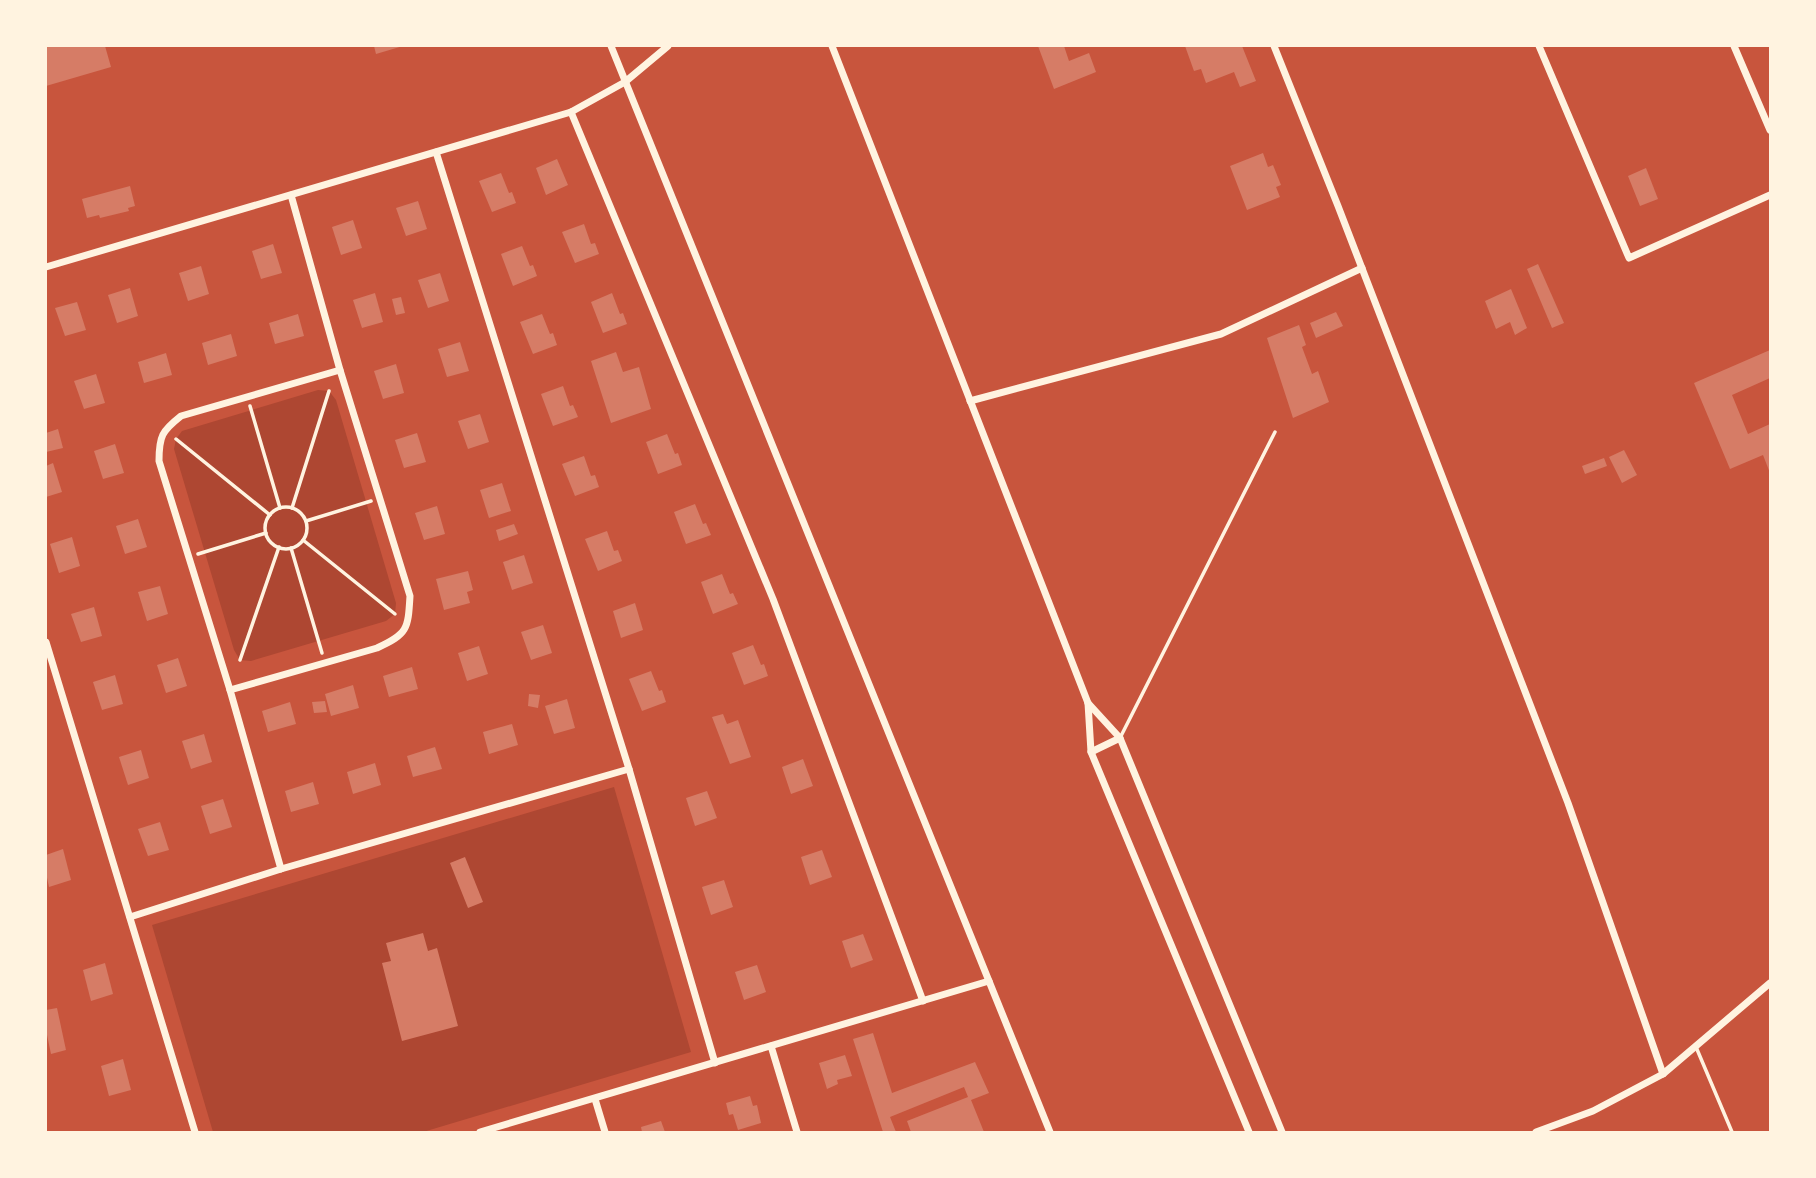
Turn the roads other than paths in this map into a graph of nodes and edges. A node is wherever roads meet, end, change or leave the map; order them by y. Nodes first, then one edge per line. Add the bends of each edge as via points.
1 (611, 46) edge
2 (668, 46) edge
3 (832, 46) edge
4 (1274, 46) edge
5 (1539, 46) edge
6 (1734, 46) edge
7 (625, 82) junction
8 (571, 112) junction
9 (1770, 130) edge
10 (436, 152) junction
11 (291, 195) junction
12 (1770, 195) edge
13 (46, 267) edge
14 (1362, 268) junction
15 (340, 370) junction
16 (970, 401) junction
17 (1275, 432) dead end
18 (46, 642) edge
19 (230, 690) junction
20 (1088, 703) junction
21 (1120, 738) junction
22 (1091, 752) junction
23 (629, 769) junction
24 (281, 869) junction
25 (130, 917) junction
26 (989, 981) junction
27 (1770, 983) edge
28 (923, 1001) junction
29 (771, 1046) junction
30 (1696, 1046) junction
31 (715, 1063) junction
32 (1663, 1074) junction
33 (595, 1099) junction
34 (195, 1132) edge
35 (480, 1132) edge
36 (605, 1132) edge
37 (797, 1132) edge
38 (1050, 1132) edge
39 (1249, 1132) edge
40 (1282, 1132) edge
41 (1536, 1132) edge
42 (1732, 1132) edge

1 - 7 street
2 - 7 street
3 - 16 street
4 - 14 street
5 - 12 street via 1629,258
6 - 9 street
7 - 8 street
7 - 26 street
8 - 10 street
8 - 28 street via 773,599
10 - 11 street
10 - 23 street
11 - 13 street
11 - 15 street
14 - 16 street via 1221,334
14 - 32 street via 1568,803
15 - 19 street via 410,596 409,621 398,638 377,648
15 - 19 street via 181,416 165,428 159,443 159,461
16 - 20 street
17 - 21 lane
18 - 25 street
19 - 24 street
20 - 21 street
20 - 22 street
21 - 22 street
21 - 40 street
22 - 39 street
23 - 24 street
23 - 31 street
24 - 25 street
25 - 34 street
26 - 28 street
26 - 38 street
27 - 30 street
28 - 29 street
29 - 31 street
29 - 37 street
30 - 32 street
30 - 42 lane
31 - 33 street
32 - 41 street via 1593,1111
33 - 35 street
33 - 36 street

